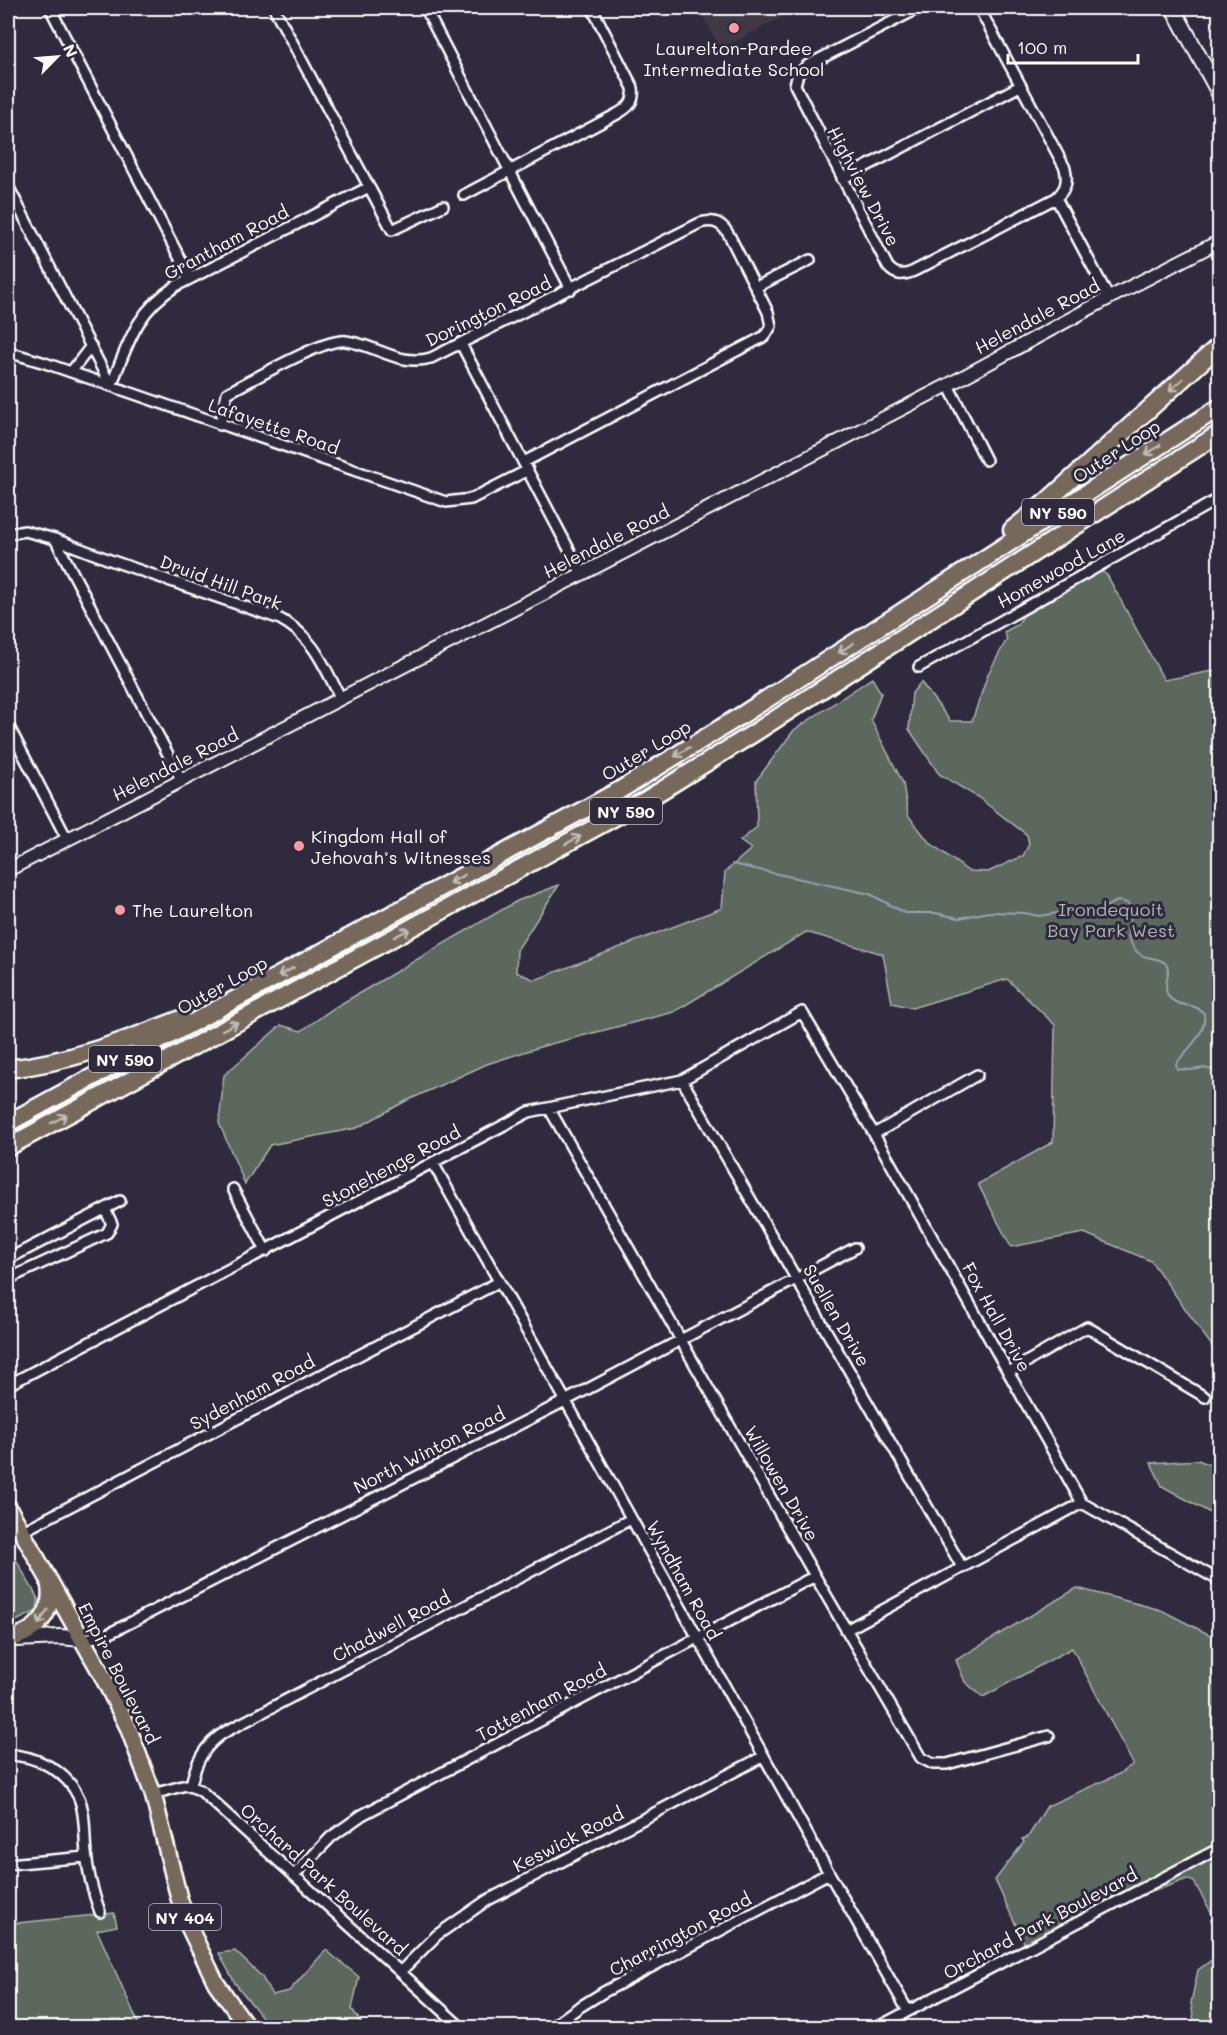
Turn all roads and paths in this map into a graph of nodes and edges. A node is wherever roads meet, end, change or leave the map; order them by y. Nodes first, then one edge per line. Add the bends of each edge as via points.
1 (50, 8) edge
2 (274, 8) edge
3 (425, 8) edge
4 (592, 8) edge
5 (919, 8) edge
6 (979, 8) edge
7 (1173, 8) edge
8 (1214, 72) edge
9 (1020, 86) junction
10 (1220, 95) edge
11 (510, 170) junction
12 (842, 179) junction
13 (8, 186) edge
14 (369, 187) junction
15 (464, 195) dead end
16 (1056, 198) junction
17 (443, 206) dead end
18 (1220, 241) edge
19 (810, 260) dead end
20 (190, 278) junction
21 (756, 287) junction
22 (571, 289) junction
23 (1109, 298) junction
24 (461, 344) junction
25 (1220, 345) edge
26 (91, 346) junction
27 (8, 352) edge
28 (71, 372) junction
29 (948, 385) junction
30 (111, 386) junction
31 (1220, 407) edge
32 (220, 425) junction
33 (1220, 433) edge
34 (986, 460) dead end
35 (526, 466) junction
36 (1220, 498) edge
37 (8, 534) edge
38 (55, 539) junction
39 (582, 574) junction
40 (896, 616) junction
41 (919, 667) dead end
42 (341, 699) junction
43 (8, 725) edge
44 (182, 782) junction
45 (67, 839) junction
46 (8, 870) edge
47 (243, 995) junction
48 (802, 1012) joint
49 (8, 1068) edge
50 (977, 1075) dead end
51 (682, 1080) junction
52 (549, 1108) junction
53 (8, 1123) edge
54 (874, 1134) junction
55 (8, 1147) edge
56 (433, 1163) junction
57 (233, 1189) dead end
58 (120, 1201) dead end
59 (105, 1209) junction
60 (855, 1248) dead end
61 (266, 1251) junction
62 (8, 1259) edge
63 (8, 1279) edge
64 (797, 1279) junction
65 (499, 1282) junction
66 (681, 1339) junction
67 (1009, 1372) junction
68 (8, 1385) edge
69 (1205, 1397) dead end
70 (565, 1401) junction
71 (1082, 1503) junction
72 (8, 1507) edge
73 (631, 1519) junction
74 (21, 1532) junction
75 (962, 1567) junction
76 (815, 1576) junction
77 (47, 1577) junction
78 (1220, 1581) edge
79 (846, 1629) junction
80 (698, 1638) junction
81 (8, 1639) edge
82 (82, 1639) junction
83 (1049, 1736) dead end
84 (8, 1755) edge
85 (764, 1756) junction
86 (191, 1785) junction
87 (153, 1794) junction
88 (1220, 1848) edge
89 (86, 1857) junction
90 (8, 1864) edge
91 (829, 1874) junction
92 (294, 1875) junction
93 (100, 1912) dead end
94 (401, 1971) junction
95 (908, 2011) junction
96 (248, 2028) edge
97 (462, 2028) edge
98 (550, 2028) edge
99 (876, 2028) edge

1 - 20 street
2 - 14 street
3 - 11 street
4 - 11 street via 630,80 630,105
5 - 12 street, Highview Drive via 808,65 795,78 796,90
6 - 9 street
7 - 8 main road
8 - 10 main road
9 - 12 street
9 - 16 street via 1065,168 1067,184
11 - 15 street
11 - 22 street
12 - 16 street, Highview Drive via 888,267 902,275
13 - 26 street
14 - 17 street via 393,230
14 - 20 street, Grantham Road
16 - 23 street
18 - 23 street, Helendale Road
19 - 21 street
20 - 30 street, Grantham Road via 166,292 145,312 132,332
21 - 22 street, Dorington Road via 726,230 718,222 706,221
21 - 35 street, Lafayette Road via 771,320 760,340
22 - 24 street, Dorington Road
23 - 29 street, Helendale Road
24 - 32 street, Dorington Road via 431,358 413,361 346,340 325,343 227,393
24 - 35 street
25 -> 40 highway via 1032,514
26 - 28 street
26 - 30 street
27 - 28 street, Lafayette Road
28 - 30 street, Lafayette Road
29 - 34 street
29 - 39 street, Helendale Road
30 - 32 street, Lafayette Road
31 -> 40 highway, Outer Loop / NY 590
32 - 35 street, Lafayette Road via 446,502 471,499
55 -> 33 highway, NY 590 via 639,804
35 - 39 street
36 - 41 street, Homewood Lane
37 - 38 street, Druid Hill Park via 25,531
38 - 42 street, Druid Hill Park via 291,625 310,642
38 - 44 street
39 - 42 street, Helendale Road
40 -> 47 highway, Outer Loop / NY 590 via 620,790
42 - 44 street, Helendale Road
43 - 45 street
44 - 45 street, Helendale Road
45 - 46 street, Helendale Road
47 - 49 highway via 86,1054
47 - 53 highway, Outer Loop / NY 590
48 - 51 street, Stonehenge Road
48 - 54 street, Fox Hall Drive
50 - 54 street
51 - 52 street, Stonehenge Road
51 - 64 street, Suellen Drive
52 - 56 street, Stonehenge Road via 529,1112
52 - 66 street, Willowen Drive
54 - 67 street, Fox Hall Drive
56 - 61 street, Stonehenge Road
56 - 65 street, Wyndham Road
57 - 61 street
58 - 59 street
59 - 62 street
59 - 63 street via 112,1224 107,1233
60 - 64 street, North Winton Road
61 - 68 street, Stonehenge Road
64 - 66 street, North Winton Road
64 - 75 street, Suellen Drive
65 - 70 street, Wyndham Road
65 - 74 street, Sydenham Road
66 - 70 street, North Winton Road
66 - 76 street, Willowen Drive
67 - 69 street via 1087,1327
67 - 71 street, Fox Hall Drive
70 - 73 street, Wyndham Road
70 - 82 street, North Winton Road via 104,1636
71 - 75 street
71 - 78 street
72 - 74 main road, Empire Boulevard / NY 404
73 - 80 street, Wyndham Road
73 - 86 street, Chadwell Road via 225,1732 201,1755
74 - 77 main road, Empire Boulevard / NY 404
75 - 79 street
76 - 79 street, Willowen Drive
76 - 80 street, Tottenham Road
77 -> 81 main road via 50,1596 46,1615 33,1629
77 - 82 main road, Empire Boulevard / NY 404
79 - 83 street, Willowen Drive via 916,1751 927,1762 947,1764
80 - 85 street, Wyndham Road
80 - 92 street, Tottenham Road via 362,1815 331,1837
81 - 82 main road, North Winton Road
82 - 87 main road, Empire Boulevard / NY 404 via 128,1727
84 - 89 street via 26,1757 56,1770 68,1782 83,1813
85 - 91 street, Wyndham Road
85 - 94 street, Keswick Road via 486,1901 437,1935
86 - 87 street
86 - 92 street, Orchard Park Boulevard
87 - 96 main road, Empire Boulevard / NY 404 via 189,1927 216,1983
88 - 95 street, Orchard Park Boulevard
89 - 90 street
89 - 93 street
91 - 95 street, Wyndham Road
91 - 98 street, Charrington Road via 604,1992
92 - 94 street, Orchard Park Boulevard
94 - 97 street, Orchard Park Boulevard
95 - 99 street, Orchard Park Boulevard

